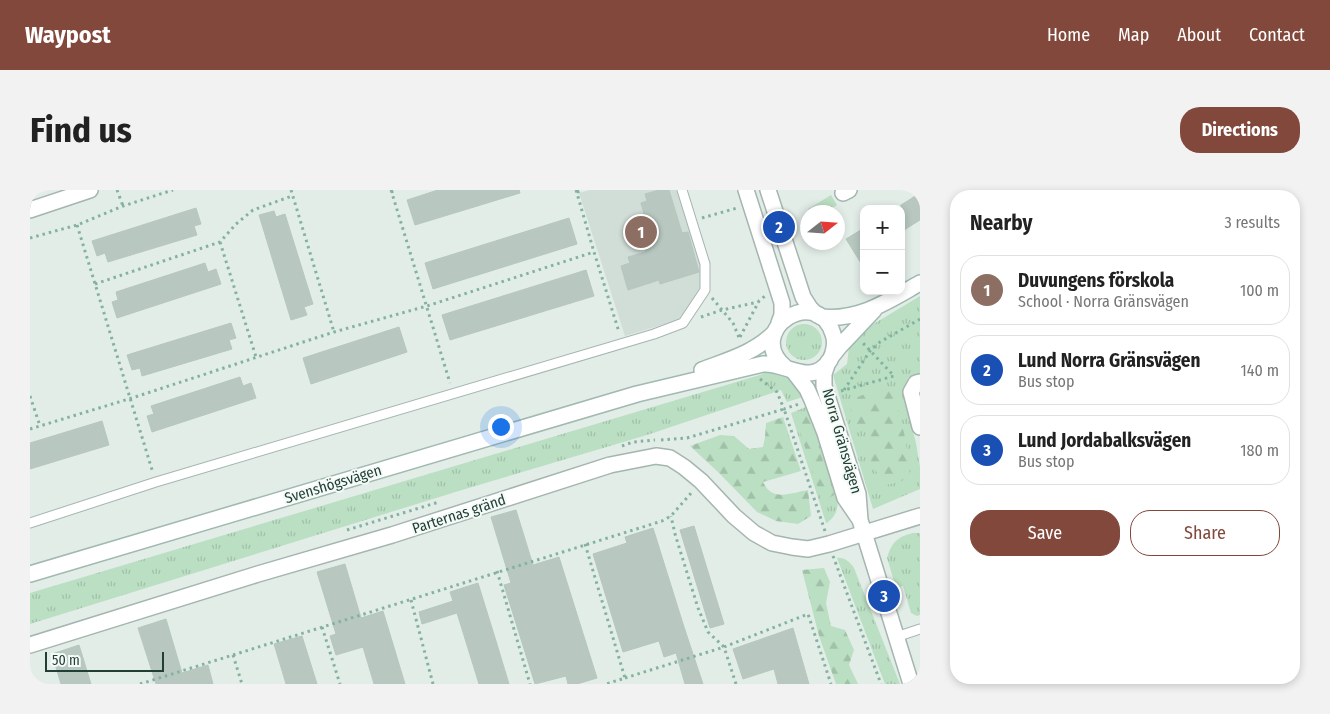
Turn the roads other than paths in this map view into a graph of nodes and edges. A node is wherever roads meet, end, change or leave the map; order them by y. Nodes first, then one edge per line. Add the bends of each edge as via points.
1 (90, 190) edge
2 (682, 190) edge
3 (746, 190) edge
4 (768, 190) edge
5 (30, 210) edge
6 (920, 283) edge
7 (876, 308) junction
8 (819, 316) junction
9 (777, 328) junction
10 (829, 360) junction
11 (790, 370) junction
12 (920, 382) edge
13 (637, 394) junction
14 (920, 427) edge
15 (920, 516) edge
16 (30, 523) edge
17 (862, 526) junction
18 (30, 574) edge
19 (920, 630) edge
20 (896, 637) junction
21 (30, 646) edge
22 (911, 684) edge

1 - 5 street
2 - 16 lane via 705,264 705,290 683,323
3 - 9 street via 782,303
4 - 8 street via 803,297
6 - 7 street, Svenshögsvägen
7 - 8 street, Svenshögsvägen via 836,319
7 - 10 street, Svenshögsvägen
8 - 9 street, Svenshögsvägen via 798,312 788,316
8 - 10 street via 834,334 835,344
9 - 11 street via 773,339 774,351 779,361
9 - 13 street, Svenshögsvägen via 761,345 746,353
10 - 11 street, Svenshögsvägen via 814,372 805,374
10 - 17 street, Norra Gränsvägen via 824,386 858,494
11 - 13 street, Svenshögsvägen via 771,363 763,364
11 - 17 street, Norra Gränsvägen via 807,389 825,433 845,498
12 - 14 street via 911,392
13 - 18 street, Svenshögsvägen
15 - 17 street, Parternas gränd
17 - 20 street, Norra Gränsvägen
17 - 21 street, Parternas gränd via 828,544 808,549 766,540 734,516 684,467 670,458 656,456 610,465
19 - 20 lane
20 - 22 street, Norra Gränsvägen

